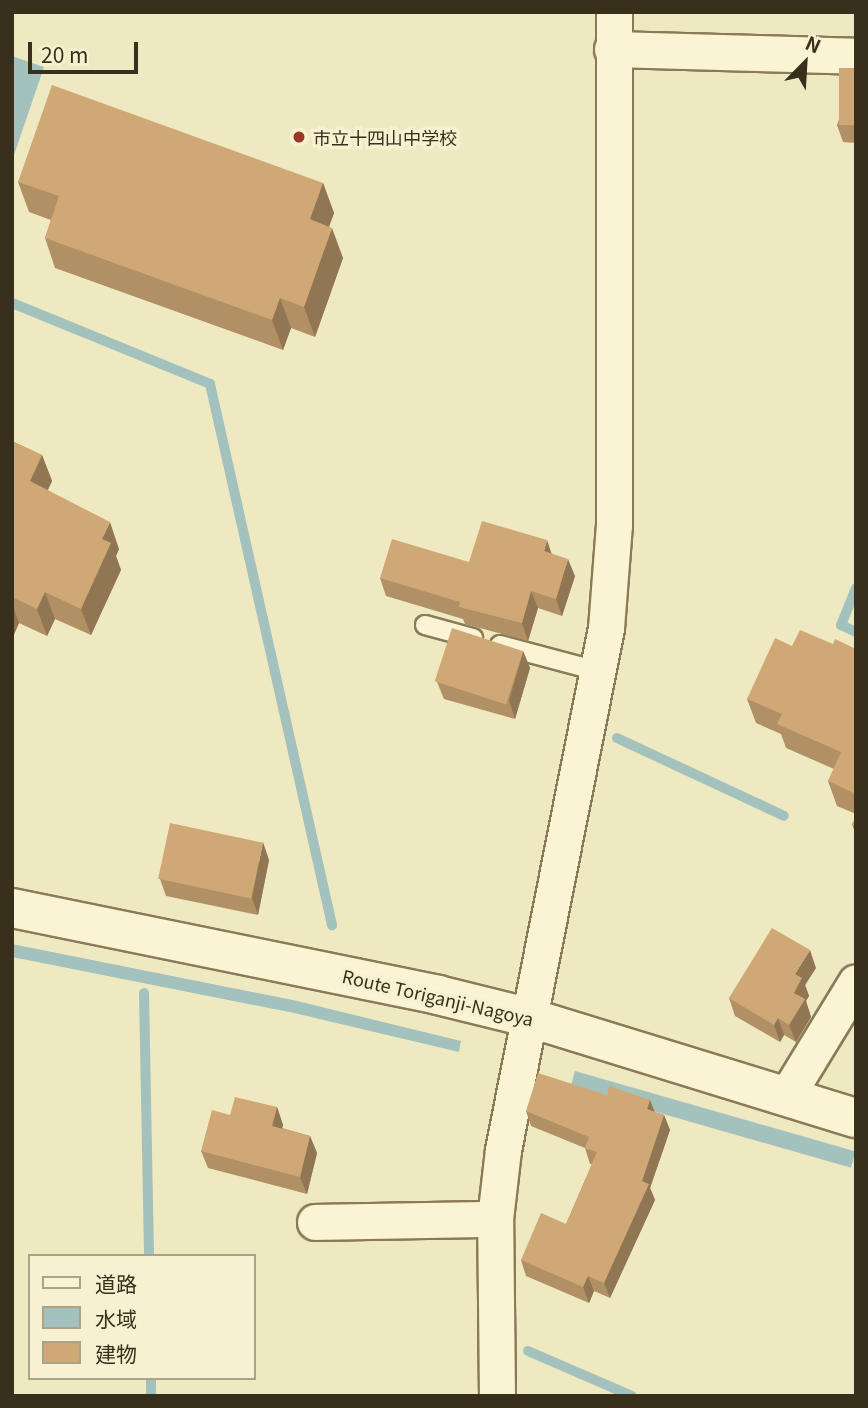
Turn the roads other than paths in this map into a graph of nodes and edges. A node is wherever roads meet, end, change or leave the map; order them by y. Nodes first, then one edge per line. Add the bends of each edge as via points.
1 (614, 12) edge
2 (612, 49) junction
3 (856, 57) edge
4 (425, 625) dead end
5 (598, 671) junction
6 (12, 908) edge
7 (856, 982) edge
8 (527, 1017) junction
9 (787, 1095) junction
10 (856, 1118) edge
11 (495, 1219) junction
12 (314, 1222) dead end
13 (497, 1396) edge

1 - 2 street
2 - 3 street
2 - 5 street via 614,525
4 - 5 lane
5 - 8 street
6 - 8 main road, Route Toriganji-Nagoya
7 - 9 street
8 - 9 main road, Route Toriganji-Nagoya
8 - 11 street
9 - 10 main road, Route Toriganji-Nagoya
11 - 12 street
11 - 13 street

